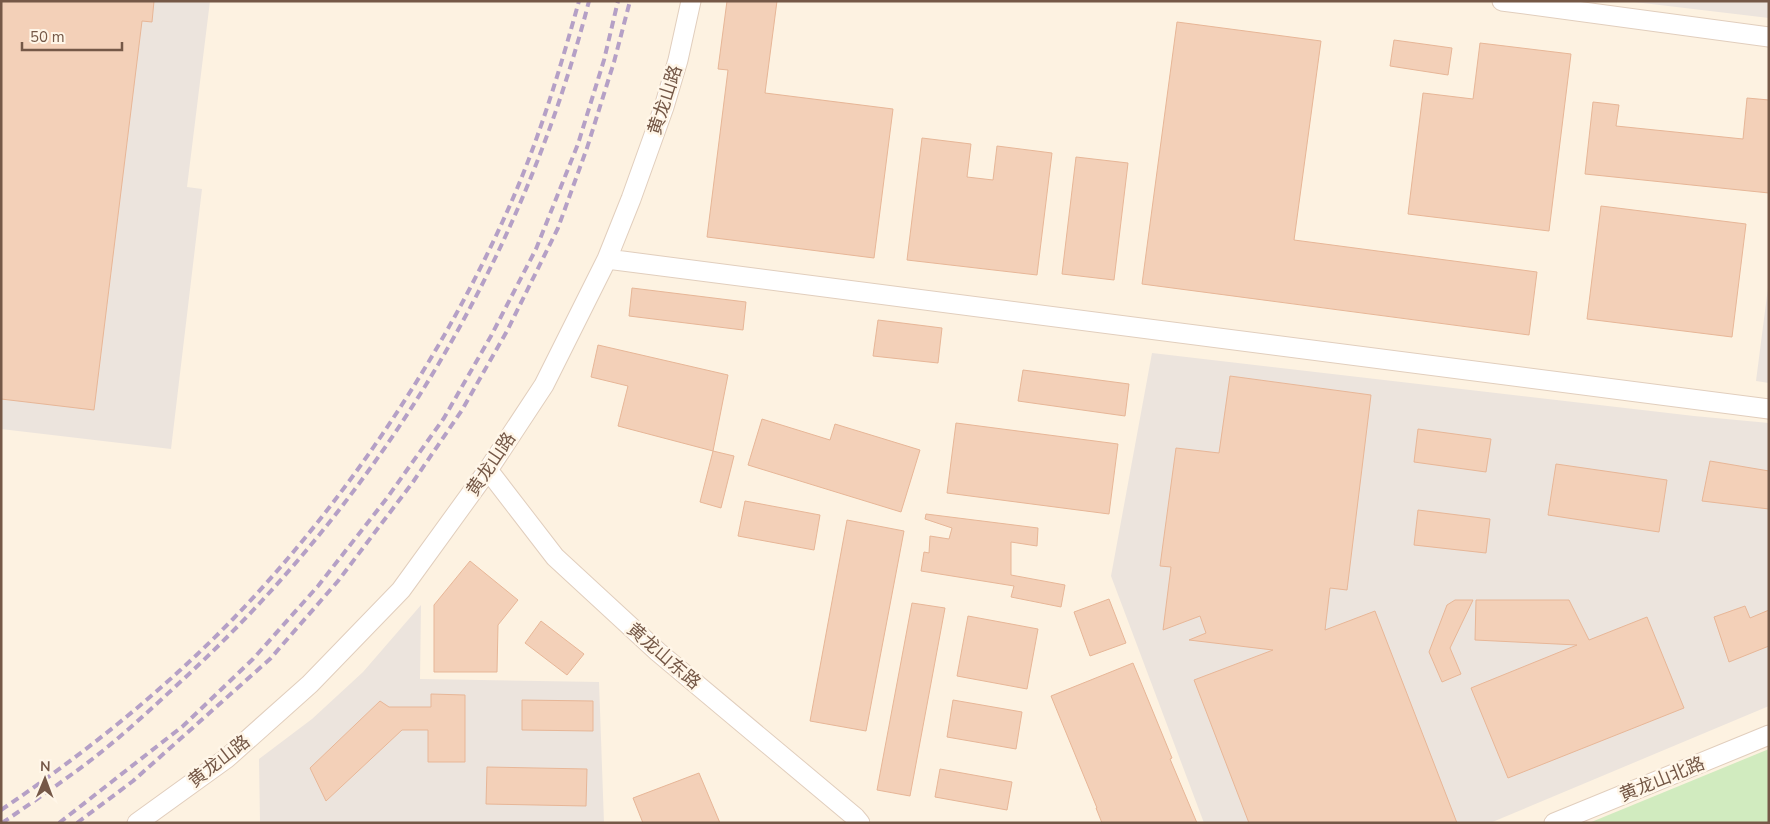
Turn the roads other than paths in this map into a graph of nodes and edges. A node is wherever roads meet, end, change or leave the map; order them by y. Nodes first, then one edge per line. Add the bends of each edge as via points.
1 (691, 1) edge
2 (1502, 1) edge
3 (1769, 37) edge
4 (607, 259) junction
5 (1769, 409) edge
6 (488, 470) junction
7 (1769, 735) edge
8 (137, 823) edge
9 (860, 823) edge
10 (1554, 823) edge

1 - 4 street, 黄龙山路 via 664,107
2 - 3 street
4 - 5 street
4 - 6 street, 黄龙山路 via 544,385
6 - 8 street, 黄龙山路 via 402,590 310,684 227,758
6 - 9 street, 黄龙山东路 via 555,557 658,652
7 - 10 street, 黄龙山北路

